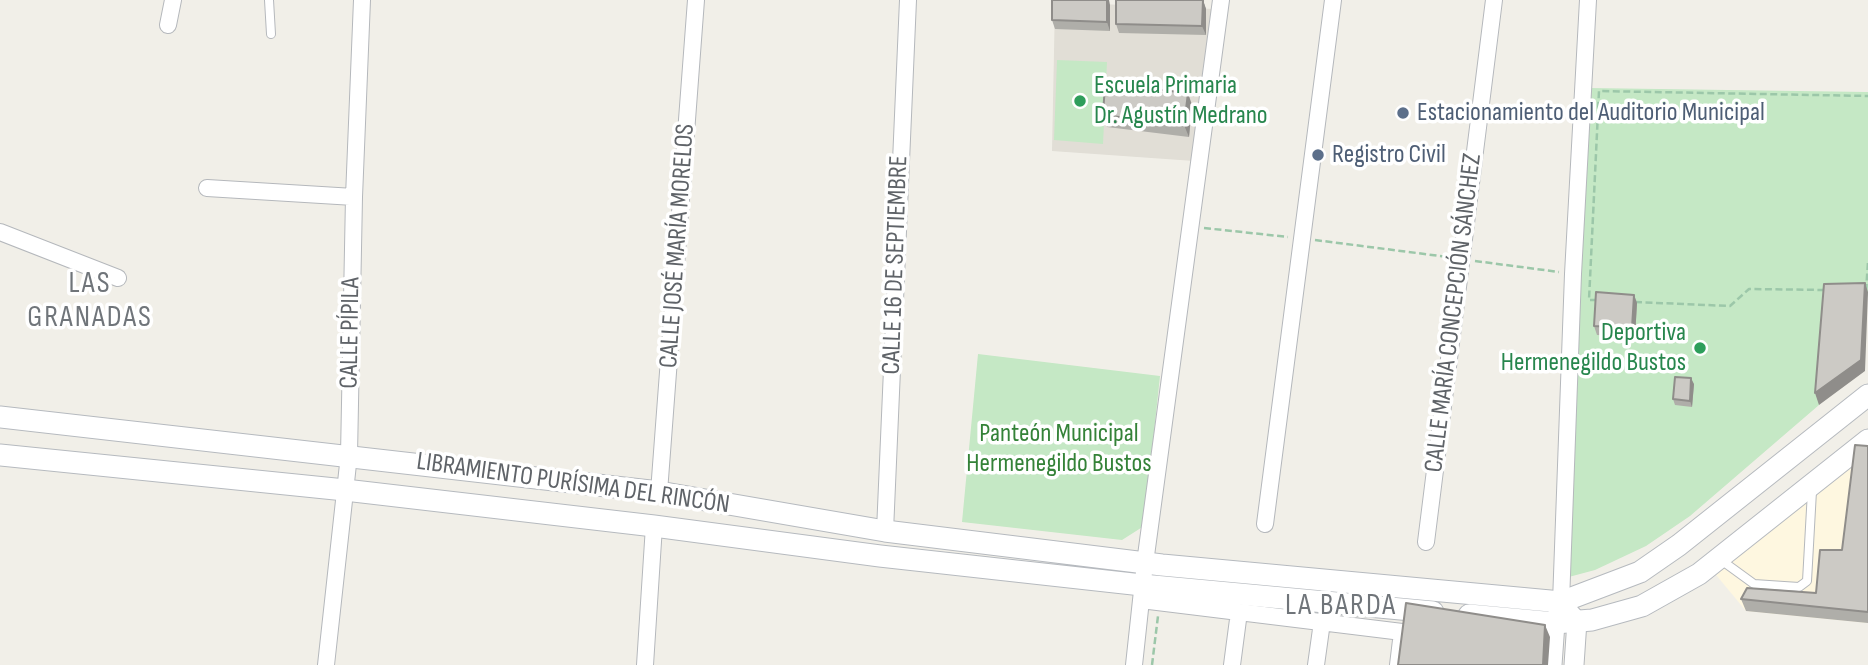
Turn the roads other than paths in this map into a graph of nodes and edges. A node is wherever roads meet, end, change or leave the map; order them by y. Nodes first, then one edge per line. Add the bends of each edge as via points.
1 (173, 0) edge
2 (270, 0) edge
3 (362, 0) edge
4 (696, 0) edge
5 (908, 0) edge
6 (1220, 0) edge
7 (1333, 0) edge
8 (1494, 0) edge
9 (1588, 0) edge
10 (168, 25) dead end
11 (271, 34) dead end
12 (206, 188) dead end
13 (354, 197) junction
14 (0, 232) edge
15 (118, 278) dead end
16 (1868, 395) edge
17 (0, 417) edge
18 (1868, 440) edge
19 (0, 454) edge
20 (349, 455) junction
21 (1859, 455) edge
22 (1812, 484) junction
23 (345, 490) junction
24 (659, 492) junction
25 (1265, 524) dead end
26 (654, 526) junction
27 (885, 531) junction
28 (1426, 542) dead end
29 (1719, 558) junction
30 (1145, 563) junction
31 (1142, 593) junction
32 (1239, 612) junction
33 (1564, 615) junction
34 (1321, 622) junction
35 (326, 665) edge
36 (645, 665) edge
37 (1134, 665) edge
38 (1232, 665) edge
39 (1316, 665) edge
40 (1398, 665) edge
41 (1552, 665) edge
42 (1574, 665) edge

1 - 10 street
2 - 11 lane
3 - 13 street, CALLE PÍPILA
4 - 24 street, CALLE JOSÉ MARÍA MORELOS
5 - 27 street, CALLE 16 DE SEPTIEMBRE
6 - 30 street
7 - 25 street
8 - 28 street, CALLE MARÍA CONCEPCIÓN SÁNCHEZ
9 - 33 street via 1573,274
12 - 13 street
13 - 20 street, CALLE PÍPILA
14 - 15 street
16 - 33 main road via 1679,545
17 - 20 main road, LIBRAMIENTO PURÍSIMA DEL RINCÓN
18 - 21 main road
19 - 23 main road, LIBRAMIENTO PURÍSIMA DEL RINCÓN
20 - 23 street, CALLE PÍPILA
20 - 24 main road, LIBRAMIENTO PURÍSIMA DEL RINCÓN
21 - 22 main road
22 - 29 main road
22 - 29 lane via 1807,581 1803,585 1754,584
23 - 26 main road, LIBRAMIENTO PURÍSIMA DEL RINCÓN
23 - 35 street, CALLE PÍPILA
24 - 27 main road, LIBRAMIENTO PURÍSIMA DEL RINCÓN
26 - 31 main road, LIBRAMIENTO PURÍSIMA DEL RINCÓN
26 - 36 street
27 - 30 main road, LIBRAMIENTO PURÍSIMA DEL RINCÓN
29 - 33 main road via 1643,606 1592,620
30 - 31 street
30 - 33 main road, LIBRAMIENTO PURÍSIMA DEL RINCÓN
31 - 32 street via 1160,603
31 - 33 main road, LIBRAMIENTO PURÍSIMA DEL RINCÓN
31 - 37 street
32 - 34 street
32 - 38 street
33 - 41 street
33 - 42 street
34 - 39 street
34 - 40 street via 1402,632

